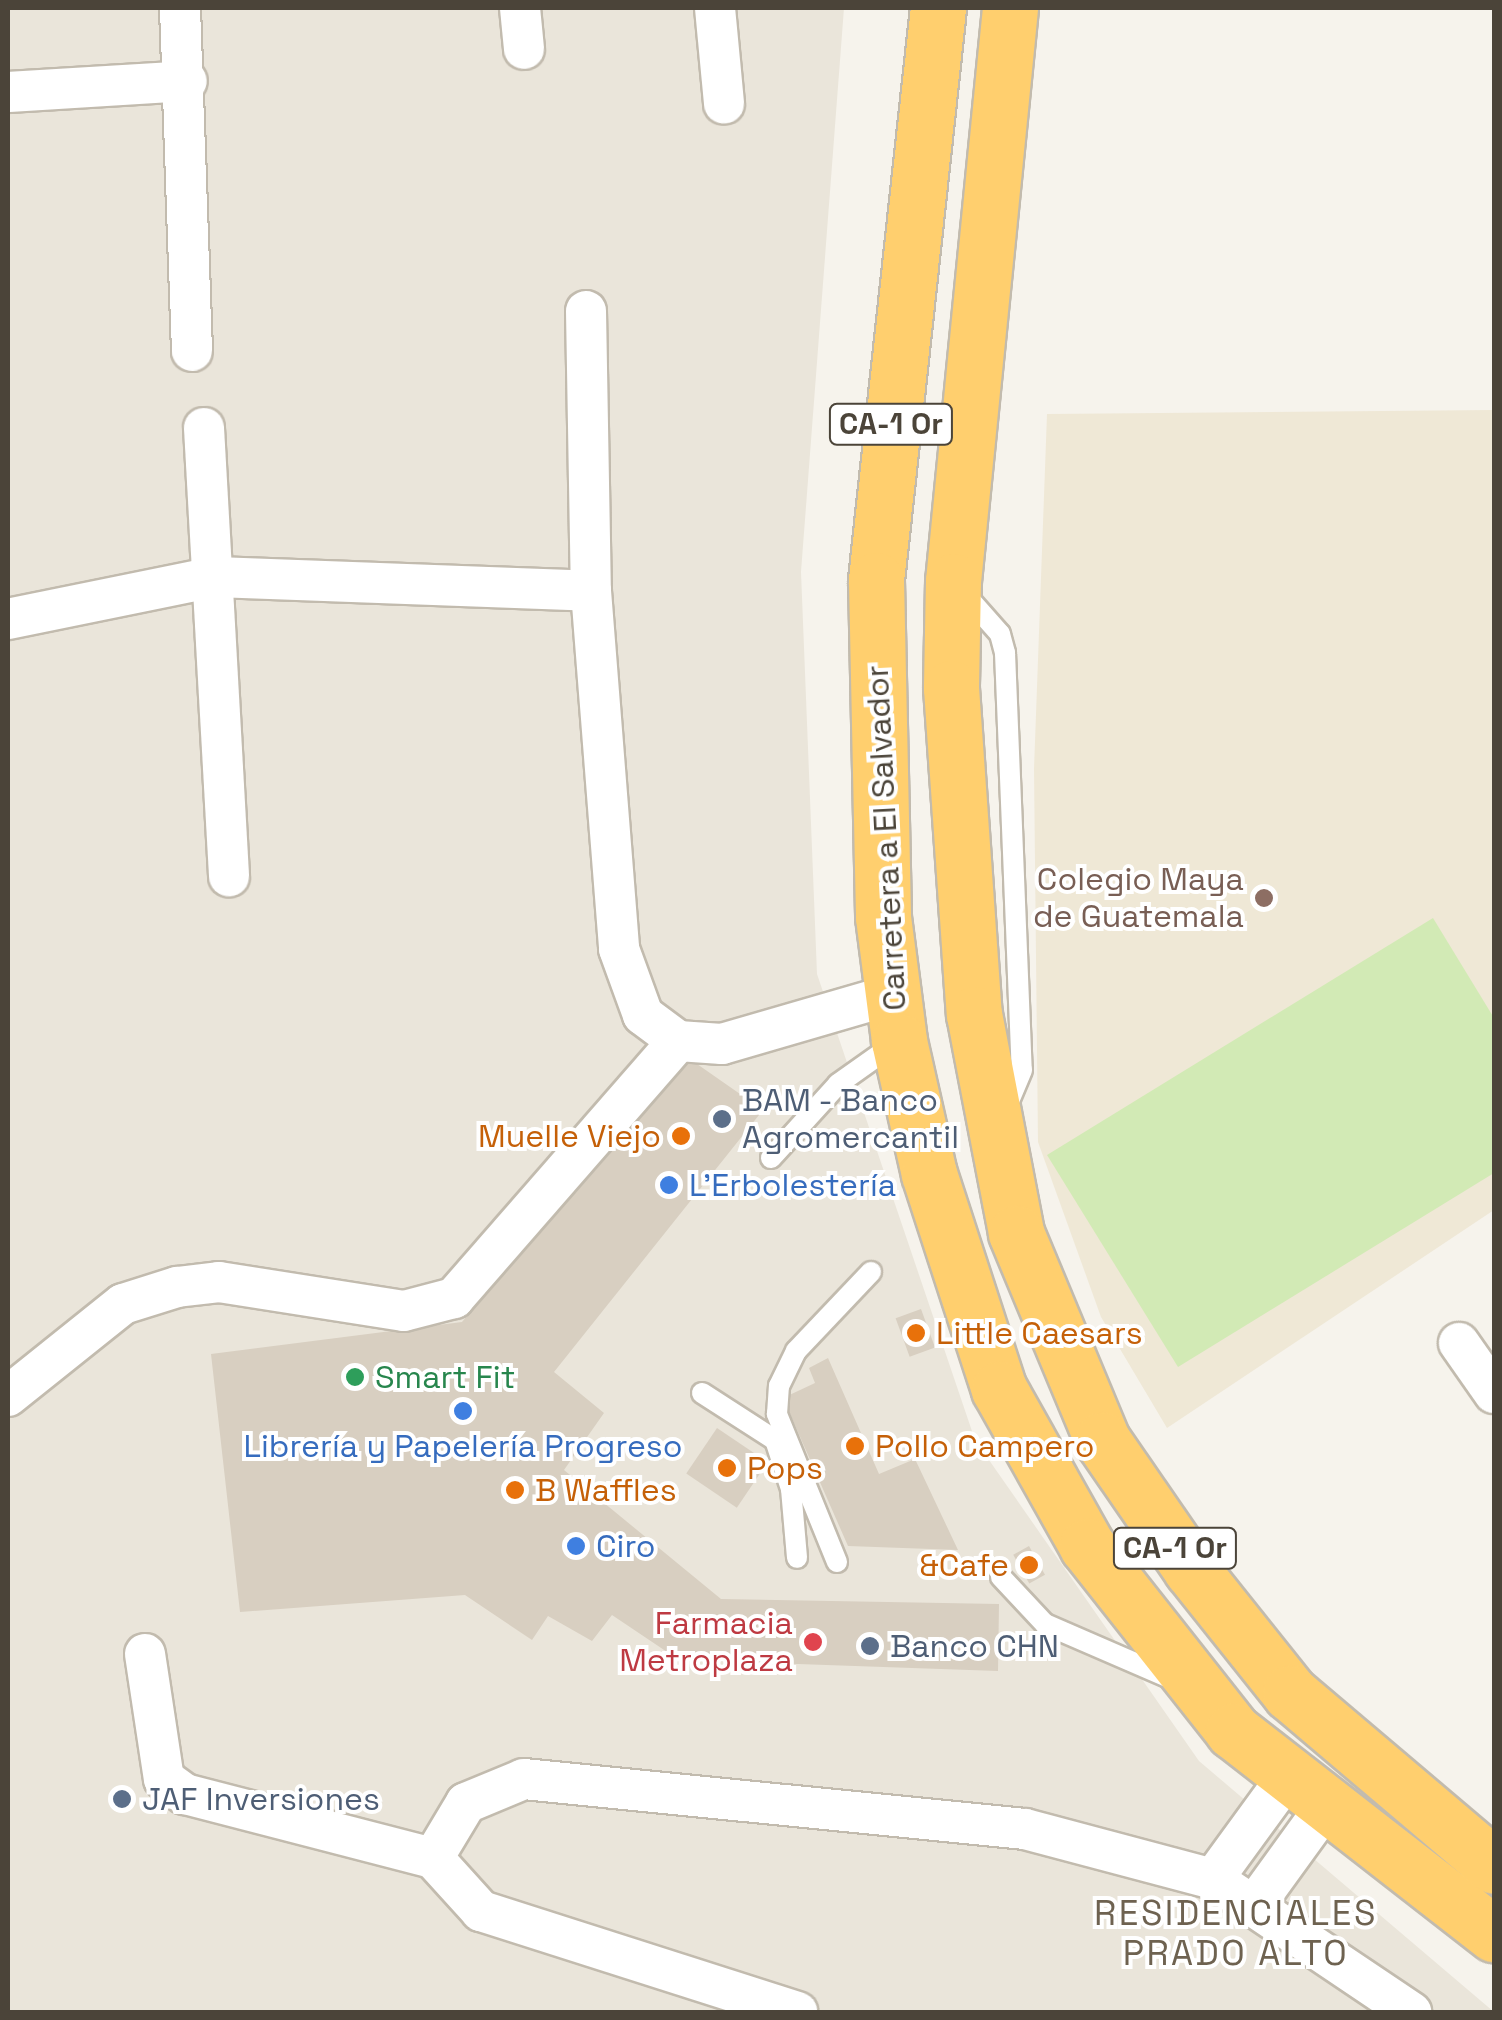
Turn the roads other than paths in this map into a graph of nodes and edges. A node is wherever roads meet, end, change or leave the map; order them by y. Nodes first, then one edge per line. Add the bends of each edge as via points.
1 (180, 8) edge
2 (520, 8) edge
3 (716, 8) edge
4 (938, 8) edge
5 (1014, 8) edge
6 (524, 49) dead end
7 (186, 81) junction
8 (8, 92) edge
9 (724, 104) dead end
10 (586, 311) dead end
11 (192, 350) dead end
12 (204, 428) dead end
13 (216, 577) junction
14 (953, 581) junction
15 (592, 591) junction
16 (8, 619) edge
17 (921, 875) junction
18 (229, 876) dead end
19 (895, 1018) junction
20 (678, 1041) junction
21 (993, 1138) junction
22 (771, 1158) dead end
23 (871, 1272) dead end
24 (1459, 1344) dead end
25 (702, 1393) dead end
26 (1494, 1393) edge
27 (8, 1396) edge
28 (797, 1558) dead end
29 (837, 1562) dead end
30 (1001, 1577) dead end
31 (145, 1654) dead end
32 (1202, 1690) junction
33 (1305, 1794) junction
34 (433, 1858) junction
35 (1494, 1866) edge
36 (1212, 1879) junction
37 (1256, 1903) junction
38 (1494, 1934) edge
39 (797, 2012) edge
40 (1411, 2012) edge

1 - 7 street
2 - 6 street
3 - 9 street
4 - 17 highway, Carretera a El Salvador / CA-1 Or via 876,580
5 - 14 highway, Carretera a El Salvador / CA-1 Or
7 - 8 street
7 - 11 street
10 - 15 street
12 - 13 street
13 - 15 street
13 - 16 street
13 - 18 street
14 - 17 highway, Carretera a El Salvador / CA-1 Or via 958,832
14 - 21 lane via 1000,634 1005,654 1022,1070
15 - 20 street via 619,949 643,1015
17 - 19 highway, Carretera a El Salvador / CA-1 Or via 884,917
17 - 21 highway, Carretera a El Salvador / CA-1 Or
19 - 20 street via 722,1044
19 - 22 lane
19 - 32 highway, Carretera a El Salvador / CA-1 Or via 929,1174 999,1388 1087,1546
20 - 27 street via 454,1298 404,1311 219,1282 177,1287 123,1304
21 - 35 highway, Carretera a El Salvador / CA-1 Or via 1016,1233 1064,1359 1145,1508 1290,1692
23 - 29 lane via 796,1350 778,1386 777,1414
24 - 26 street
25 - 28 lane via 774,1440 791,1489
30 - 32 lane via 1044,1624
31 - 34 street via 164,1779 185,1794
32 - 33 highway, Carretera a El Salvador / CA-1 Or
33 - 36 street
33 - 37 street
33 - 38 highway, Carretera a El Salvador / CA-1 Or
34 - 36 street via 466,1802 524,1780 1026,1830
34 - 39 street via 481,1911
36 - 37 street
37 - 40 street

